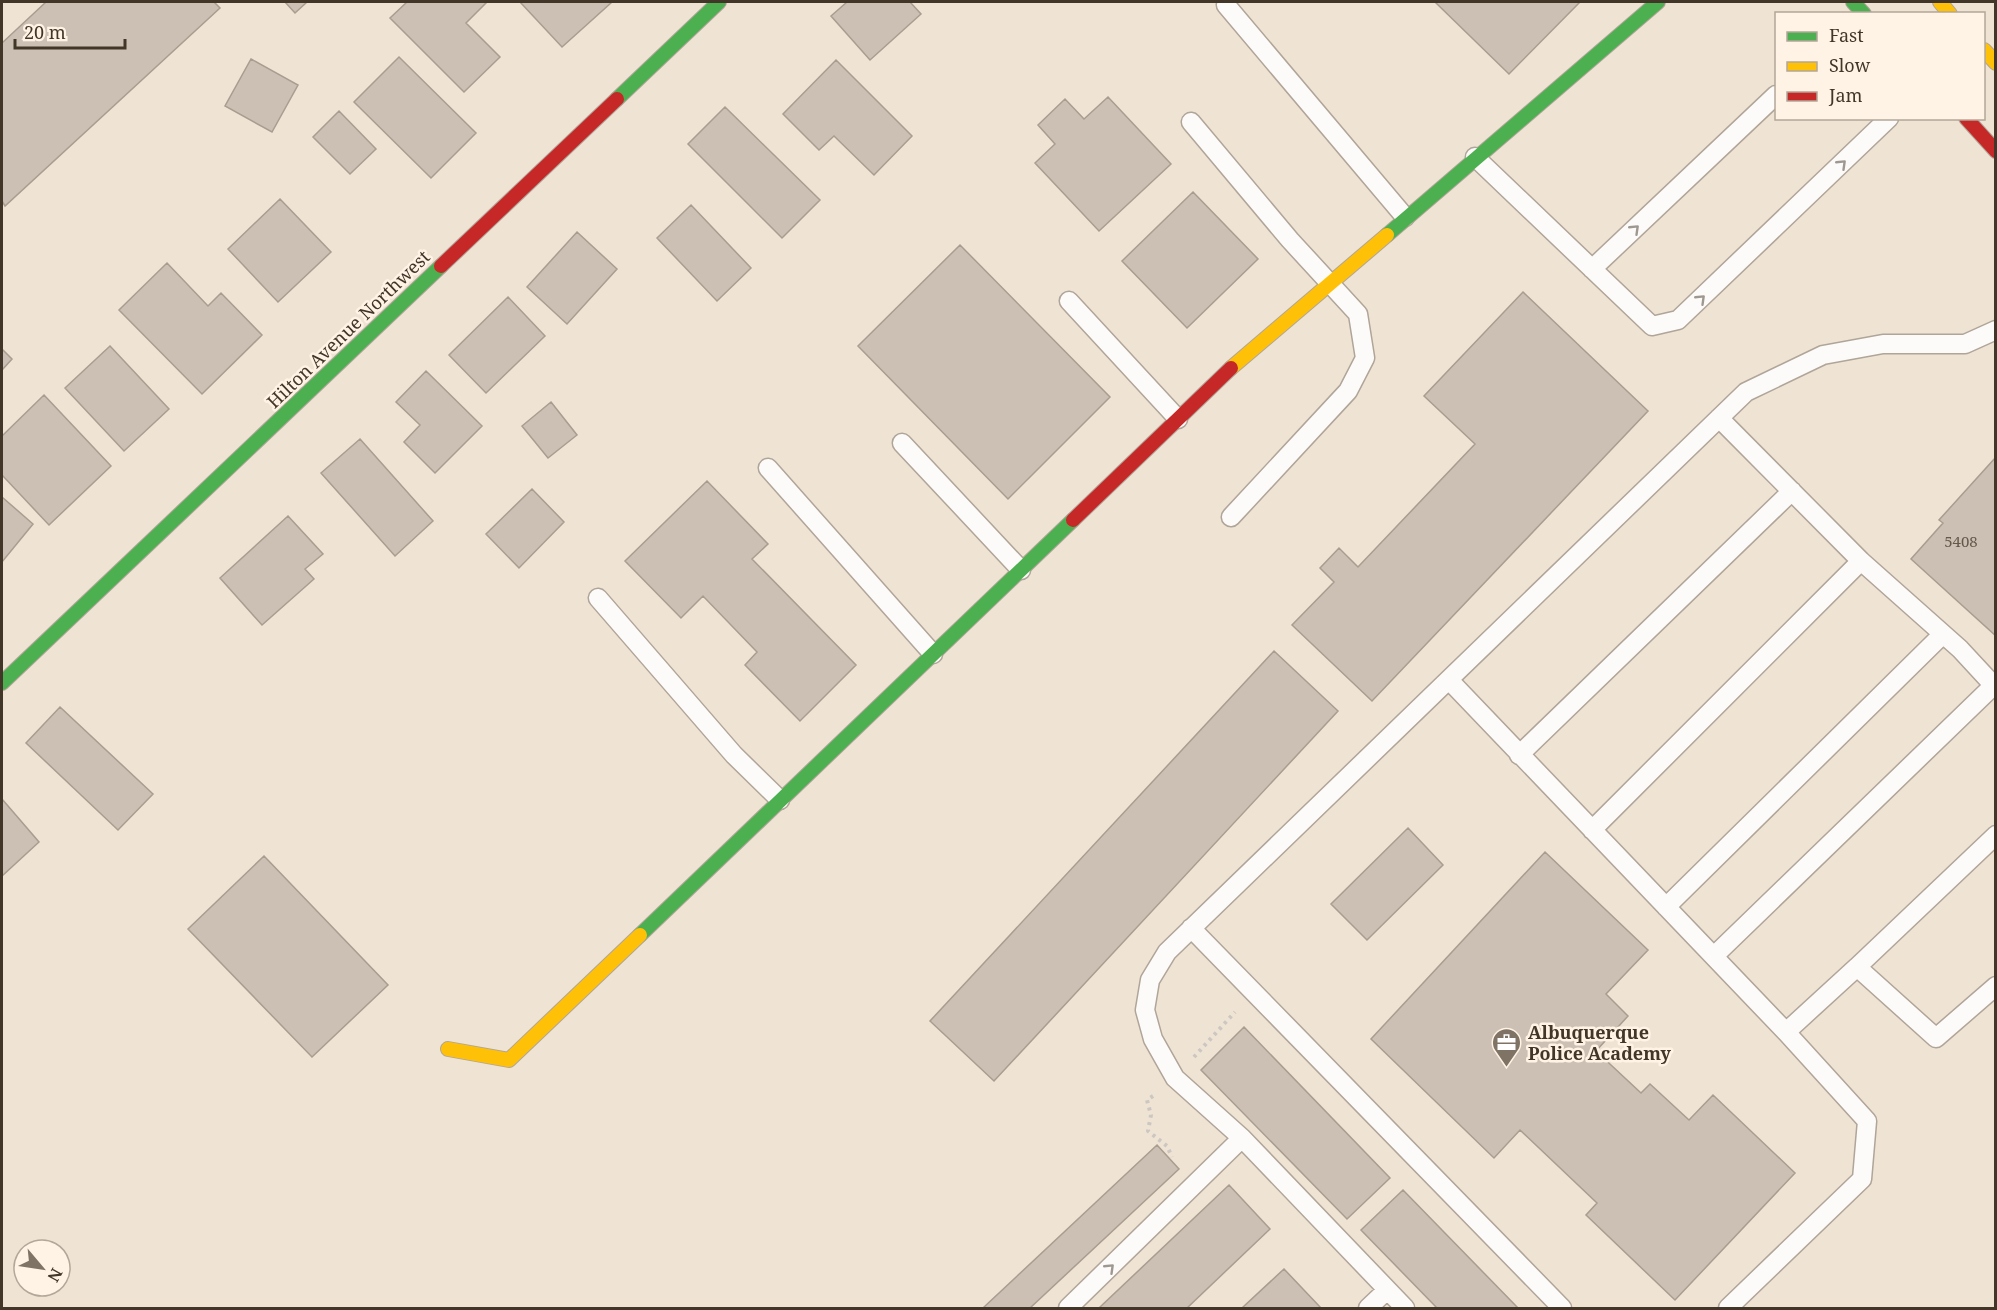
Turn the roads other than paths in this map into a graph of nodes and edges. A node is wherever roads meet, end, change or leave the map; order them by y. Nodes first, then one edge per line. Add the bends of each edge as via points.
1 (719, 2) edge
2 (1658, 2) edge
3 (1226, 5) dead end
4 (1775, 96) edge
5 (1887, 120) edge
6 (1968, 120) edge
7 (1191, 122) dead end
8 (1995, 151) edge
9 (1475, 157) junction
10 (1405, 217) junction
11 (1592, 270) junction
12 (1329, 284) junction
13 (1069, 301) dead end
14 (1995, 330) edge
15 (1719, 418) junction
16 (1178, 419) junction
17 (902, 443) dead end
18 (768, 468) dead end
19 (1792, 491) junction
20 (1231, 517) dead end
21 (1861, 561) junction
22 (1021, 570) junction
23 (598, 598) dead end
24 (1943, 634) junction
25 (933, 654) junction
26 (1449, 680) junction
27 (2, 683) edge
28 (1994, 687) edge
29 (1519, 755) junction
30 (780, 800) junction
31 (1592, 830) junction
32 (1995, 835) edge
33 (1666, 907) junction
34 (1191, 928) junction
35 (1714, 956) junction
36 (1857, 967) junction
37 (1995, 986) edge
38 (1786, 1032) junction
39 (448, 1049) dead end
40 (1242, 1138) junction
41 (1387, 1290) junction
42 (1068, 1308) edge
43 (1368, 1308) edge
44 (1405, 1308) edge
45 (1562, 1308) edge
46 (1728, 1308) edge

1 - 27 street, Hilton Avenue Northwest
2 - 9 street
3 - 10 lane
11 -> 4 lane
11 -> 5 lane via 1652,326 1678,320
6 - 8 street
7 - 12 lane
9 - 10 street
9 - 11 lane
10 - 12 street
12 - 16 street
12 - 20 lane via 1358,314 1365,358 1348,391
13 - 16 lane
14 - 15 lane via 1965,344 1883,344 1823,356 1746,392
15 - 19 lane
15 - 26 lane
16 - 22 street
17 - 22 lane
18 - 25 lane
19 - 21 lane
19 - 29 lane
21 - 24 lane
21 - 31 lane
22 - 25 street
23 - 30 lane via 734,755
24 - 28 lane
24 - 33 lane
25 - 30 street
26 - 29 lane
26 - 34 lane
28 - 35 lane
29 - 31 lane
30 - 39 street via 509,1060
31 - 33 lane
32 - 36 lane
33 - 35 lane
34 - 40 lane via 1167,952 1150,980 1145,1010 1153,1039 1175,1078
34 - 45 lane
35 - 38 lane
36 - 37 lane via 1936,1038
36 - 38 lane
38 - 46 lane via 1867,1121 1862,1179
40 - 41 lane
42 -> 40 lane
41 - 43 lane
41 - 44 lane

